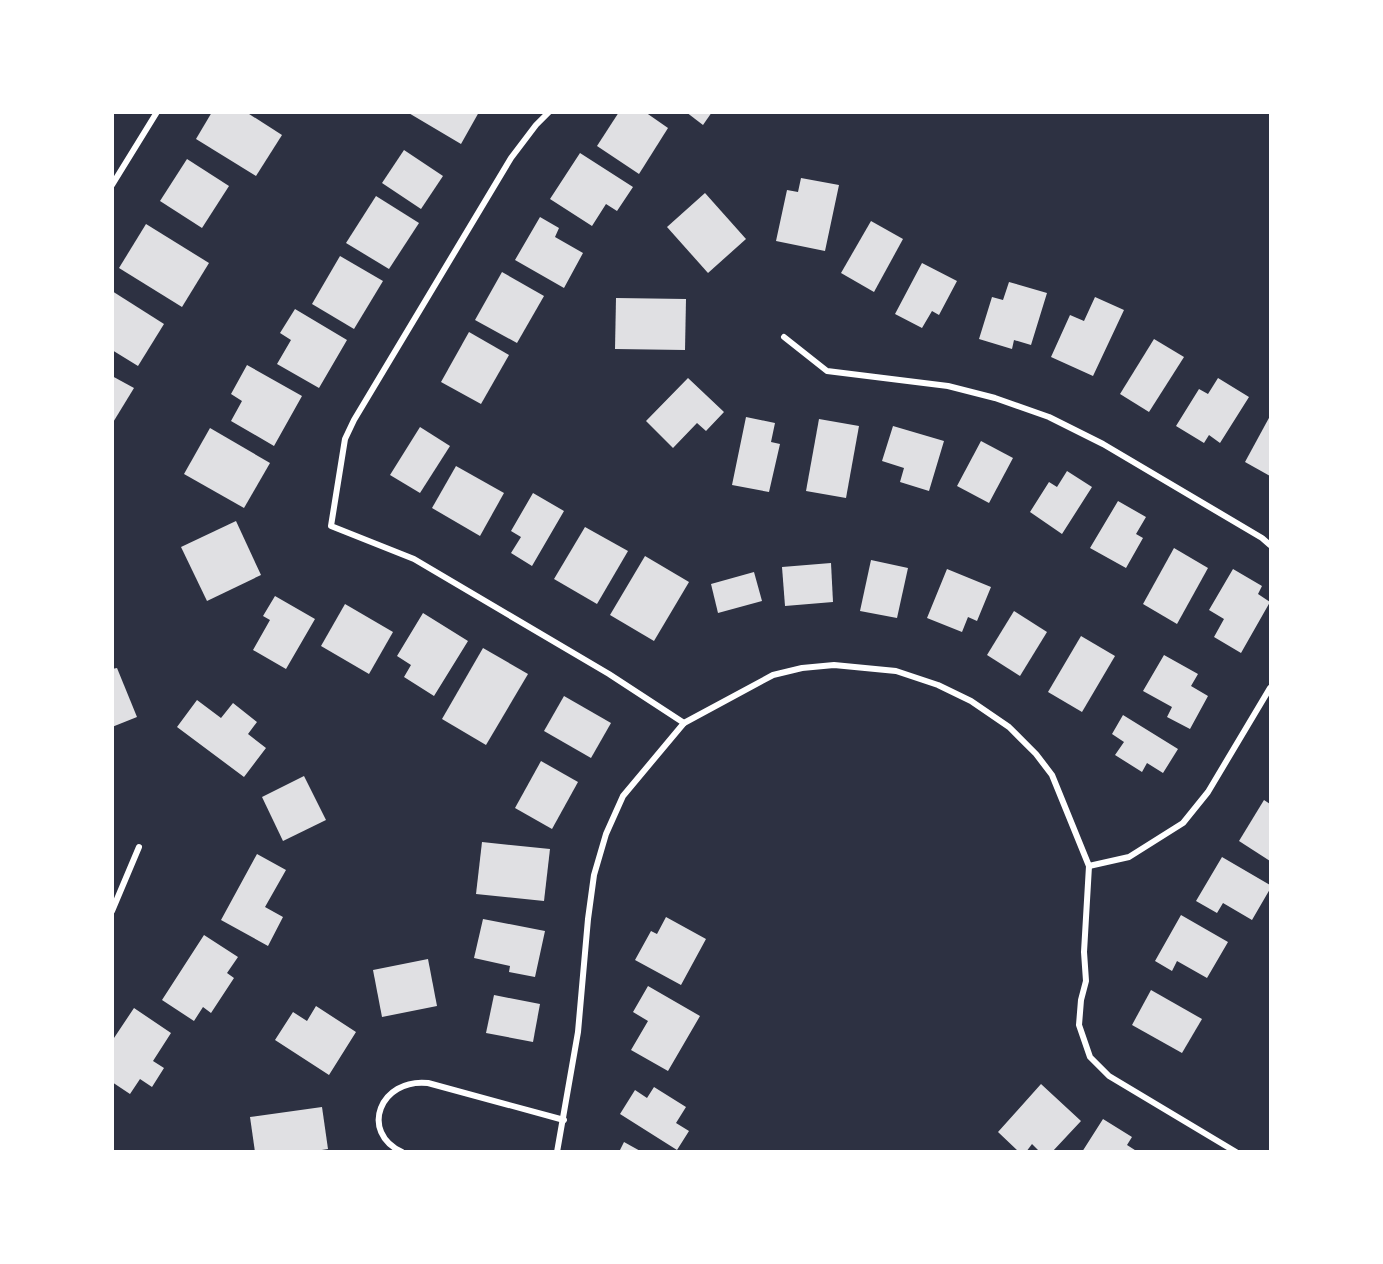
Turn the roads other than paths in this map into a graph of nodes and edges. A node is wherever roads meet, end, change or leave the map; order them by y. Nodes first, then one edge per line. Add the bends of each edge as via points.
1 (157, 112) edge
2 (549, 112) edge
3 (112, 185) edge
4 (784, 337) dead end
5 (1270, 545) edge
6 (1270, 688) edge
7 (684, 723) junction
8 (139, 847) dead end
9 (1089, 866) junction
10 (112, 911) edge
11 (564, 1120) junction
12 (402, 1152) edge
13 (557, 1152) edge
14 (1236, 1152) edge

1 - 3 street
2 - 7 street via 511,158 354,420 345,439 331,526 414,559
4 - 5 street via 827,371 948,386 1049,417 1103,444
6 - 9 street via 1208,792 1183,823 1129,857
7 - 9 street via 772,675 802,668 855,666 915,676 971,701 1009,727 1036,754 1052,775
7 - 11 street via 623,796 606,834 593,886 578,1032
8 - 10 street
9 - 14 street via 1086,981 1079,1024 1090,1057 1109,1076
11 - 12 street via 415,1082 392,1091 379,1114 384,1139
11 - 13 street

